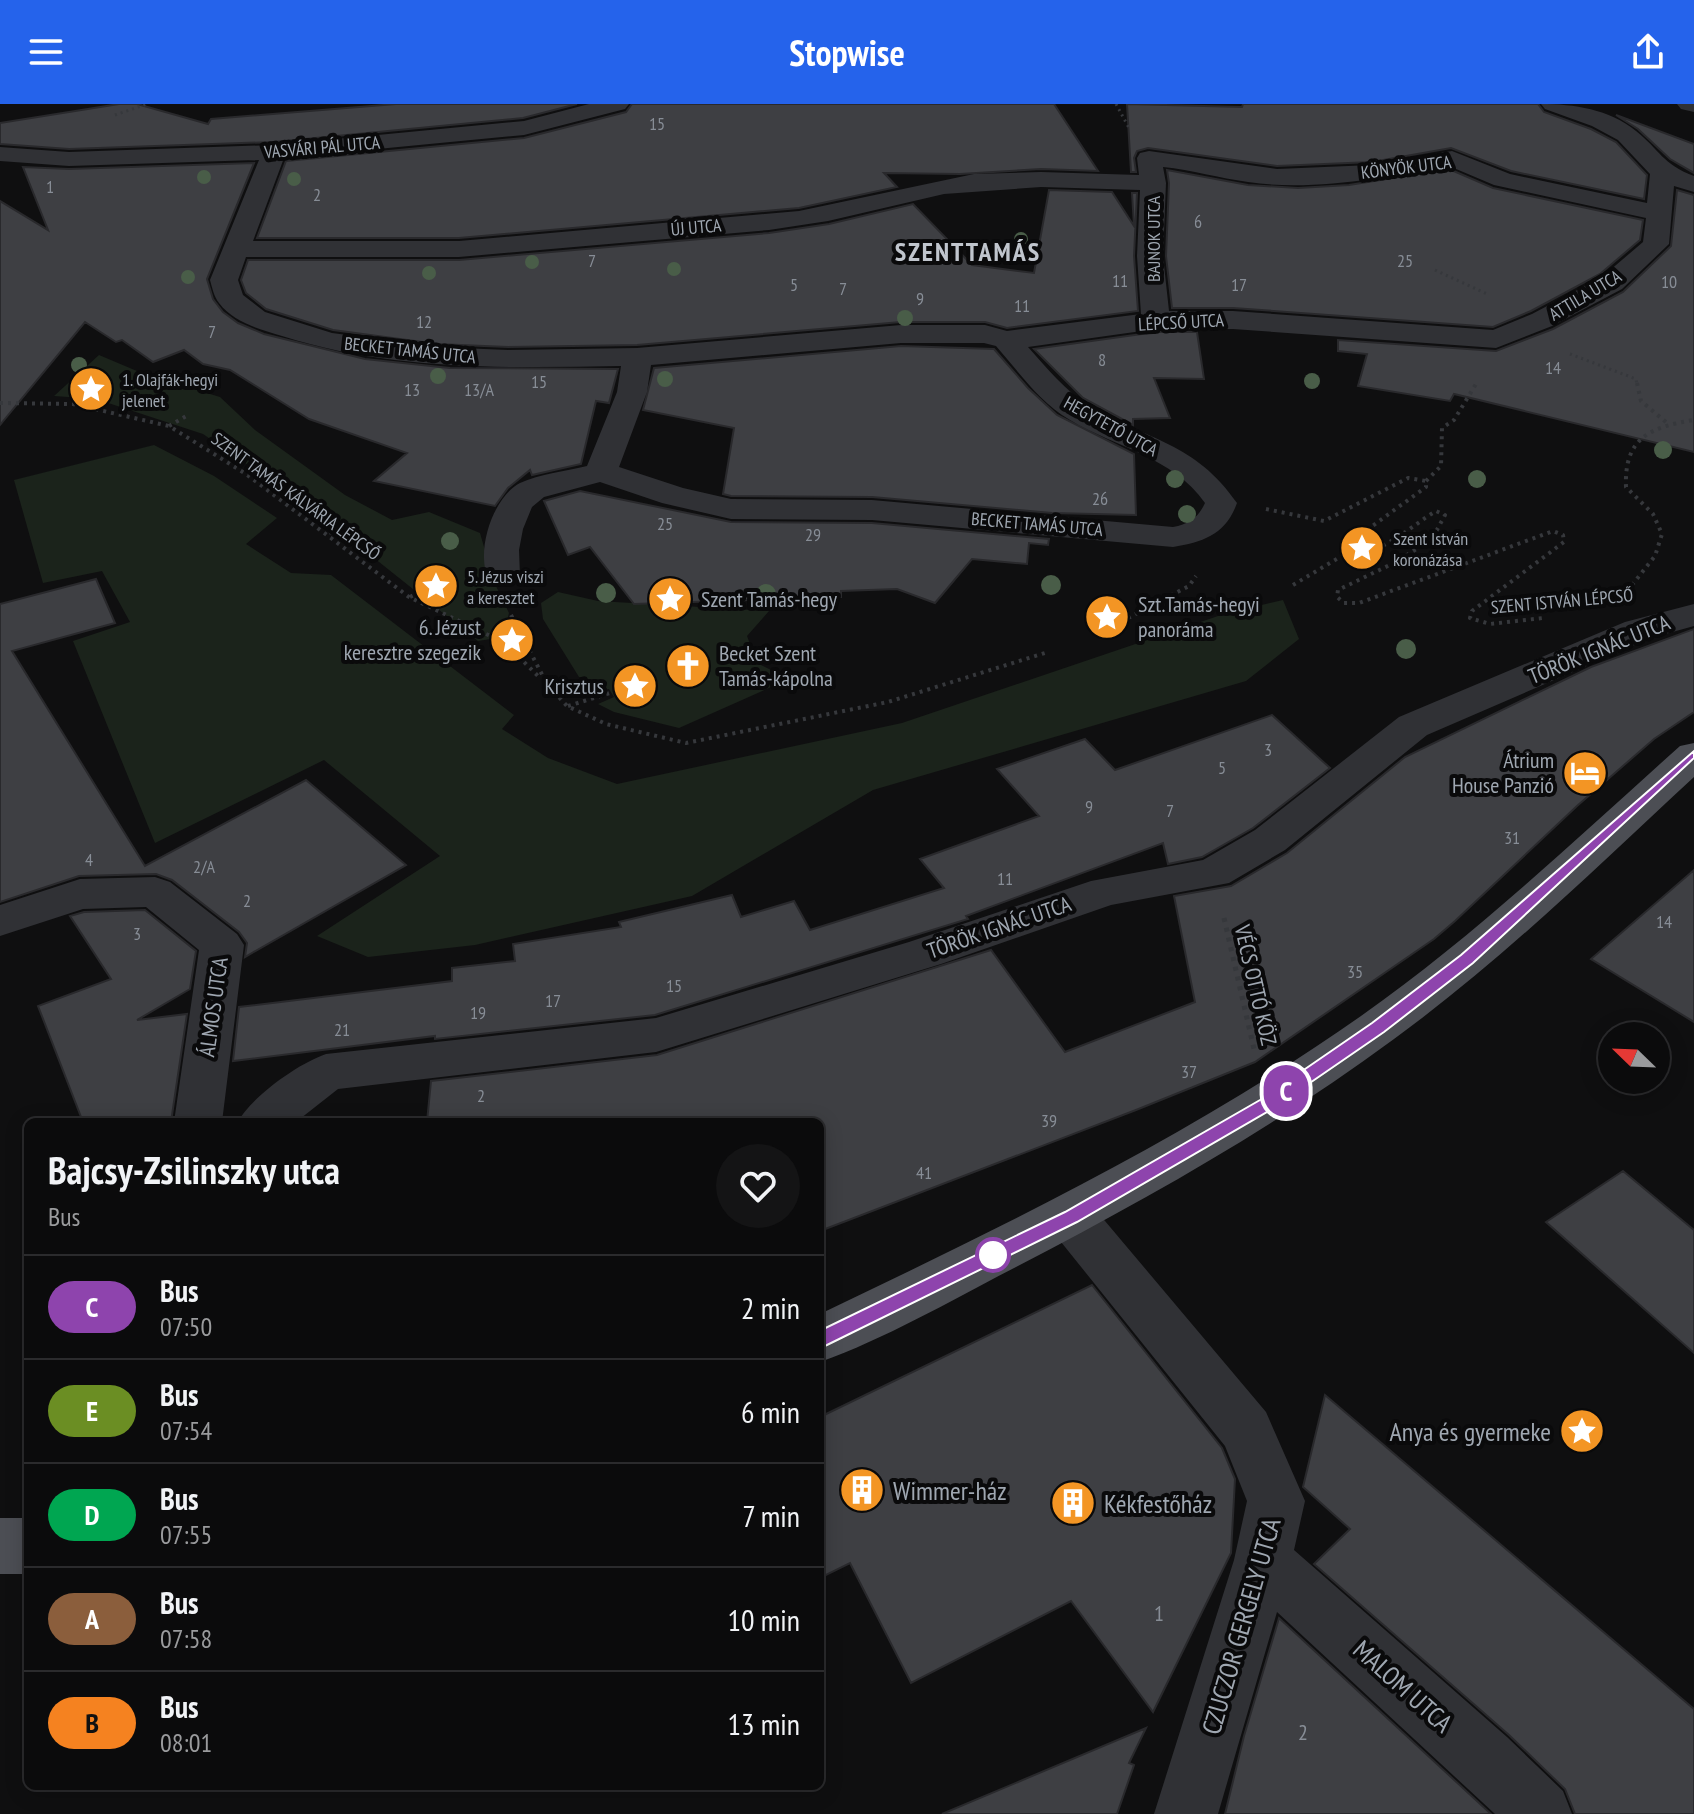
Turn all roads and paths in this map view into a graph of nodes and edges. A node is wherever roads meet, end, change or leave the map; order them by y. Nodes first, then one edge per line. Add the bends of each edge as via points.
1 (617, 104) edge
2 (1553, 104) edge
3 (274, 152) junction
4 (11, 155) edge
5 (0, 169) edge
6 (1151, 171) junction
7 (1663, 173) junction
8 (1694, 184) edge
9 (1658, 213) junction
10 (236, 249) junction
11 (1156, 320) junction
12 (1496, 339) junction
13 (1006, 340) junction
14 (637, 357) junction
15 (1476, 384) dead end
16 (86, 392) dead end
17 (0, 403) edge
18 (73, 404) junction
19 (188, 415) dead end
20 (1694, 420) edge
21 (1667, 423) junction
22 (169, 426) junction
23 (265, 466) dead end
24 (601, 472) junction
25 (246, 474) junction
26 (1426, 481) junction
27 (1221, 503) joint
28 (1263, 509) dead end
29 (344, 527) dead end
30 (328, 534) junction
31 (1345, 554) junction
32 (503, 576) joint
33 (1293, 585) dead end
34 (1631, 586) dead end
35 (424, 590) dead end
36 (409, 597) junction
37 (1686, 616) edge
38 (1550, 618) dead end
39 (1048, 652) dead end
40 (653, 678) dead end
41 (645, 681) junction
42 (547, 684) junction
43 (572, 686) dead end
44 (626, 688) junction
45 (553, 691) junction
46 (567, 706) junction
47 (1694, 755) edge
48 (1214, 873) junction
49 (0, 921) edge
50 (1266, 1104) junction
51 (199, 1118) edge
52 (267, 1118) edge
53 (1071, 1217) junction
54 (824, 1337) edge
55 (0, 1546) edge
56 (24, 1546) edge
57 (1263, 1560) junction
58 (1186, 1814) edge
59 (1540, 1814) edge

1 - 3 street, VASVÁRI PÁL UTCA via 524,128
2 - 7 street via 1626,135
3 - 4 street, VASVÁRI PÁL UTCA via 69,159
3 - 10 street, BECKET TAMÁS UTCA
4 - 5 street
6 - 9 street, KÖNYÖK UTCA via 1187,162 1277,177 1372,172 1452,158 1503,180
6 - 10 street, ÚJ UTCA via 976,182 774,224 459,249
6 - 11 street, BAJNOK UTCA
7 - 8 street
7 - 9 street, ATTILA UTCA
9 - 12 street, ATTILA UTCA via 1656,244 1612,283
10 - 14 street, BECKET TAMÁS UTCA via 224,280 230,299 255,318 328,341 437,356
11 - 12 street, LÉPCSŐ UTCA via 1233,320
11 - 13 street, LÉPCSŐ UTCA
12 - 21 path via 1542,344 1636,379 1641,401
13 - 14 street, LÉPCSŐ UTCA via 985,334 901,334
13 - 27 street, HEGYTETŐ UTCA via 1061,400 1199,474
14 - 24 street via 632,392
15 - 26 path via 1454,420 1442,428 1441,466
16 - 18 path
17 - 18 path, SZENT TAMÁS KÁLVÁRIA LÉPCSŐ
18 - 22 path, SZENT TAMÁS KÁLVÁRIA LÉPCSŐ
19 - 22 path
20 - 21 path
21 - 34 path via 1637,439 1623,466 1626,487 1647,505 1664,538 1659,554
22 - 25 path, SZENT TAMÁS KÁLVÁRIA LÉPCSŐ
23 - 25 path
24 - 27 street, BECKET TAMÁS UTCA via 731,509 872,510 1173,537 1207,527
24 - 32 street via 532,490 517,502 506,529
25 - 30 path, SZENT TAMÁS KÁLVÁRIA LÉPCSŐ
26 - 28 path via 1408,478 1324,521
26 - 31 path via 1426,487 1342,548
29 - 30 path
30 - 36 path, SZENT TAMÁS KÁLVÁRIA LÉPCSŐ
31 - 33 path
31 - 38 path, SZENT ISTVÁN LÉPCSŐ via 1376,548 1436,511 1445,515 1432,539 1338,590 1344,603 1359,603 1553,531 1563,535 1564,542 1472,611 1470,618 1490,624
32 - 42 path via 512,619
35 - 36 path
36 - 42 path, SZENT TAMÁS KÁLVÁRIA LÉPCSŐ via 505,643
37 - 48 street, TÖRÖK IGNÁC UTCA via 1638,630 1413,726 1270,840
39 - 46 path via 888,702 686,743 606,724
40 - 41 path
41 - 44 path via 634,673 622,676
41 - 44 path via 649,693 637,697
42 - 45 path
43 - 45 path
44 - 46 path
45 - 46 path
47 - 50 main road via 1467,959
48 - 50 path, VÉCS OTTÓ KÖZ
48 - 52 street, TÖRÖK IGNÁC UTCA via 1106,891 656,1035 326,1072
49 - 51 street, ÁLMOS UTCA via 80,894 155,892 222,945
50 - 53 main road
53 - 54 main road
53 - 57 street, CZUCZOR GERGELY UTCA via 1246,1430 1276,1501
55 - 56 main road
57 - 58 street, CZUCZOR GERGELY UTCA
57 - 59 street, MALOM UTCA

